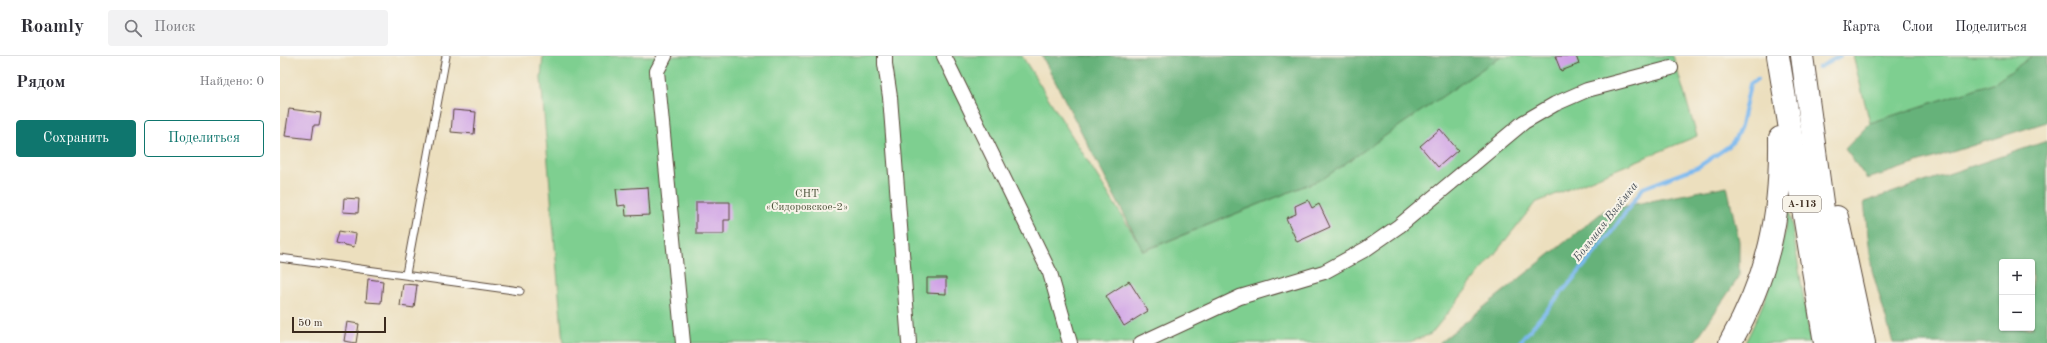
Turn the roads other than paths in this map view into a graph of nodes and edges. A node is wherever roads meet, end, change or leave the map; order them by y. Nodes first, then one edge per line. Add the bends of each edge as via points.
1 (446, 56) edge
2 (665, 56) edge
3 (885, 56) edge
4 (944, 56) edge
5 (1802, 56) edge
6 (1778, 60) edge
7 (1670, 68) dead end
8 (1808, 97) junction
9 (280, 258) edge
10 (406, 274) junction
11 (520, 291) dead end
12 (683, 343) edge
13 (909, 343) edge
14 (1070, 343) edge
15 (1142, 343) edge
16 (1730, 343) edge
17 (1826, 343) edge
18 (1844, 343) edge
19 (1864, 343) edge

1 - 10 lane
2 - 12 street via 657,71
3 - 13 street
4 - 14 street via 1050,274
5 - 8 highway, А-113
6 - 16 highway via 1781,166 1774,229 1759,284
6 - 17 highway, А-113
7 - 15 street via 1587,90 1555,104 1524,122 1399,226 1366,249 1324,272 1240,297
8 - 18 highway, А-113
8 - 19 highway
9 - 10 lane
10 - 11 lane

